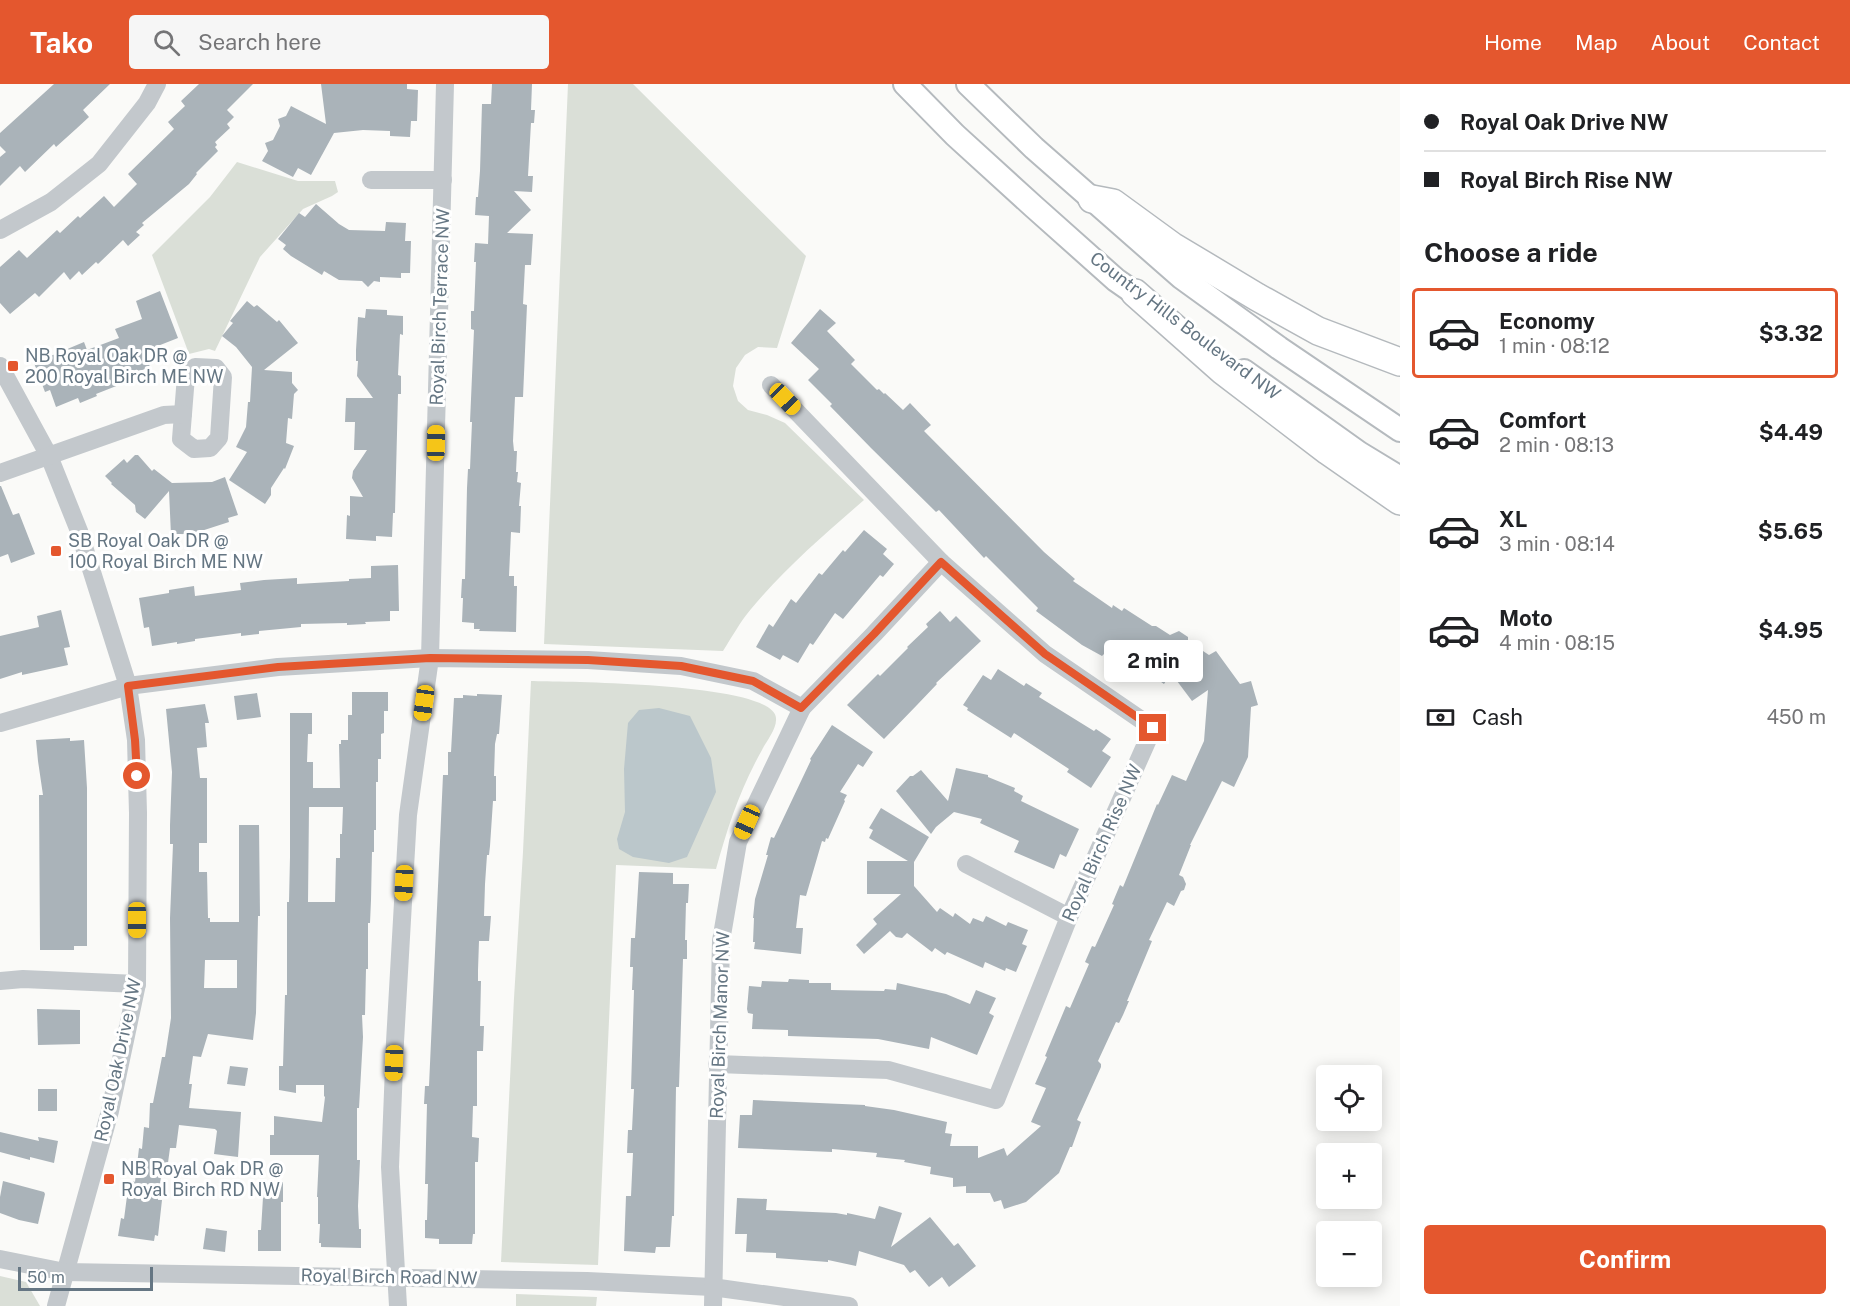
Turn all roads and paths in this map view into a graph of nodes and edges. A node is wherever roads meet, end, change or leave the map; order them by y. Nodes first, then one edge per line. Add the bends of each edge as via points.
1 (157, 84) edge
2 (445, 84) edge
3 (905, 84) edge
4 (968, 84) edge
5 (371, 180) dead end
6 (443, 180) junction
7 (1092, 199) junction
8 (0, 230) edge
9 (1135, 293) junction
10 (1400, 362) edge
11 (0, 366) edge
12 (771, 385) dead end
13 (183, 414) dead end
14 (1400, 430) edge
15 (48, 456) junction
16 (0, 473) edge
17 (1400, 478) edge
18 (1400, 501) edge
19 (941, 562) junction
20 (430, 658) junction
21 (128, 686) junction
22 (801, 708) junction
23 (0, 723) edge
24 (966, 864) dead end
25 (1069, 916) junction
26 (0, 981) edge
27 (137, 984) junction
28 (717, 1064) junction
29 (0, 1259) edge
30 (65, 1272) junction
31 (397, 1278) junction
32 (712, 1287) junction
33 (56, 1306) edge
34 (398, 1306) edge
35 (713, 1306) edge
36 (849, 1306) edge

1 - 8 street via 147,103 99,164 51,202
2 - 6 street, Royal Birch Terrace NW
3 - 9 main road, Country Hills Boulevard NW via 955,135
4 - 7 main road, Country Hills Boulevard NW
5 - 6 street
6 - 20 street, Royal Birch Terrace NW
7 - 10 highway via 1113,204 1172,246 1318,331
7 - 14 main road, Country Hills Boulevard NW via 1181,277
9 - 17 main road, Country Hills Boulevard NW
9 - 18 highway via 1222,370
11 - 15 street, Royal Oak Drive NW
12 - 19 street
13 - 15 street via 164,415
15 - 16 street
15 - 21 street, Royal Oak Drive NW via 79,531
19 - 22 street
19 - 25 street, Royal Birch Rise NW via 1045,654 1153,728
20 - 21 street via 278,667
20 - 22 street via 588,660 681,666 753,681
20 - 31 street, Royal Birch Terrace NW via 408,815 398,997 390,1167
21 - 23 street
21 - 27 street, Royal Oak Drive NW via 138,802
22 - 28 street, Royal Birch Manor NW via 738,842 721,941
24 - 25 street
25 - 28 street, Royal Birch Rise NW via 996,1100 888,1070
26 - 27 street
27 - 30 street, Royal Oak Drive NW via 110,1111
28 - 32 street, Royal Birch Manor NW
29 - 30 street, Royal Birch Road NW
30 - 31 street, Royal Birch Road NW
30 - 33 street, Royal Oak Drive NW
31 - 32 street, Royal Birch Road NW
31 - 34 street, Royal Birch Terrace NW
32 - 35 street, Royal Birch Manor NW
32 - 36 street, Royal Birch Road NW

